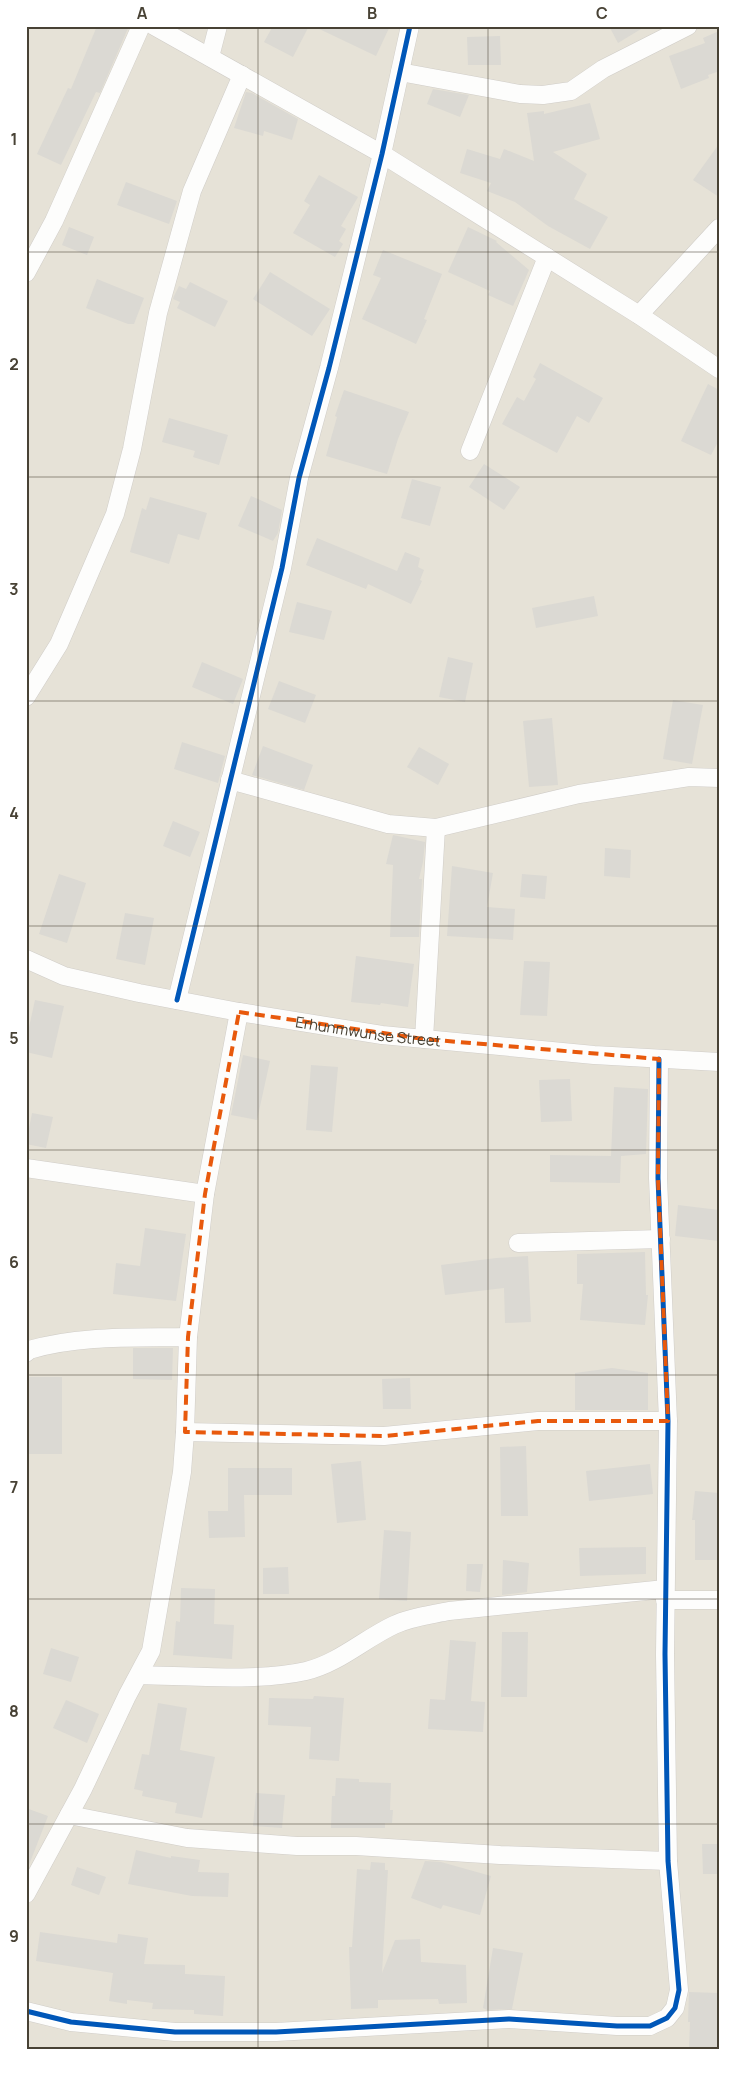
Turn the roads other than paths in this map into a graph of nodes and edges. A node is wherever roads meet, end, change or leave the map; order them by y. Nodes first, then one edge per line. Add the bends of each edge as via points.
1 (141, 26) edge
2 (154, 26) edge
3 (218, 26) edge
4 (410, 26) edge
5 (688, 26) edge
6 (210, 57) junction
7 (400, 72) junction
8 (242, 75) junction
9 (382, 154) junction
10 (719, 228) edge
11 (546, 257) junction
12 (26, 273) edge
13 (639, 315) junction
14 (719, 369) edge
15 (470, 451) dead end
16 (26, 697) edge
17 (719, 778) edge
18 (230, 780) junction
19 (436, 828) junction
20 (26, 959) edge
21 (177, 1000) junction
22 (239, 1012) junction
23 (424, 1039) junction
24 (659, 1059) junction
25 (719, 1062) edge
26 (26, 1168) edge
27 (205, 1194) junction
28 (661, 1239) junction
29 (518, 1244) dead end
30 (188, 1336) junction
31 (26, 1353) edge
32 (668, 1420) junction
33 (185, 1432) junction
34 (666, 1595) junction
35 (719, 1600) edge
36 (139, 1675) junction
37 (69, 1815) junction
38 (668, 1861) junction
39 (26, 1894) edge
40 (26, 2012) edge

1 - 12 street via 54,221
2 - 6 street
3 - 6 street
4 - 7 street
5 - 7 street via 603,68 571,91 520,94
6 - 8 street
7 - 9 street
8 - 9 street
8 - 16 street via 192,191 158,313 116,514 59,644
9 - 11 street
9 - 18 street via 299,478 282,568
10 - 13 street
11 - 13 street
11 - 15 street
13 - 14 street
17 - 19 street via 689,778 580,794
18 - 19 street via 388,824
18 - 21 street
19 - 23 street
20 - 21 street, Erhunmwunse Street via 64,976
21 - 22 street, Erhunmwunse Street
22 - 23 street, Erhunmwunse Street via 382,1036
22 - 27 street
23 - 24 street, Erhunmwunse Street
24 - 25 street, Erhunmwunse Street
24 - 28 street
26 - 27 street
27 - 30 street
28 - 29 street
28 - 32 street
30 - 31 street via 52,1343
30 - 33 street
32 - 33 street via 538,1421 384,1436
32 - 34 street
33 - 36 street via 182,1472 151,1651
34 - 35 street
34 - 36 street via 449,1611 414,1617 329,1663 307,1671 262,1676
34 - 38 street
36 - 37 street
37 - 38 street via 187,1838 297,1846
37 - 39 street
38 - 40 street via 679,1990 668,2018 650,2026 509,2018 276,2032 175,2032 71,2022

